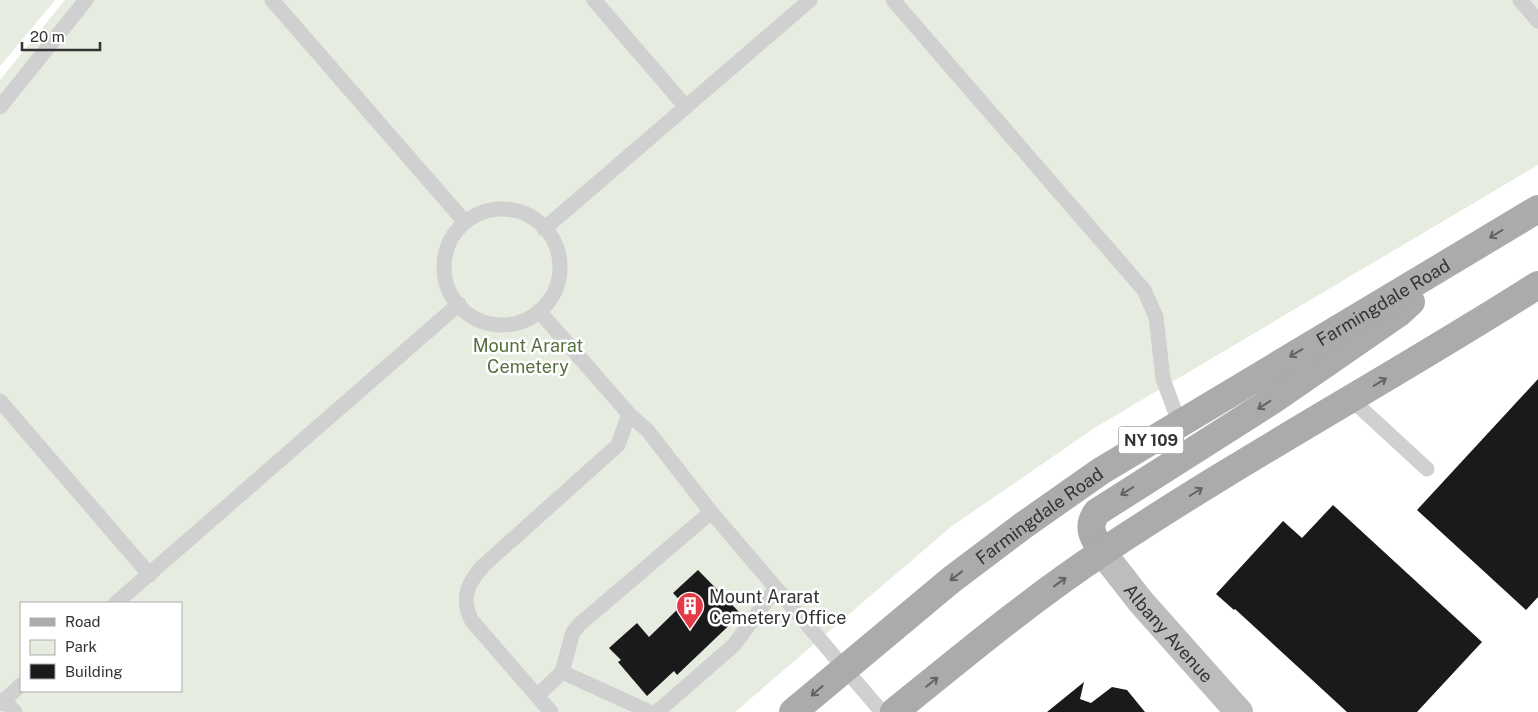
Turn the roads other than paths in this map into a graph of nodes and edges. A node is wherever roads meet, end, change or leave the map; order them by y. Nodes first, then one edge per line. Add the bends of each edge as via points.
1 (86, 0) edge
2 (272, 0) edge
3 (594, 0) edge
4 (810, 0) edge
5 (893, 0) edge
6 (1520, 0) edge
7 (1538, 21) edge
8 (0, 107) edge
9 (686, 107) junction
10 (1538, 209) edge
11 (465, 222) junction
12 (544, 230) junction
13 (1455, 259) junction
14 (1538, 285) edge
15 (459, 304) junction
16 (539, 312) junction
17 (1351, 400) junction
18 (0, 401) edge
19 (630, 414) junction
20 (1179, 422) junction
21 (1427, 469) dead end
22 (711, 512) junction
23 (1102, 552) junction
24 (150, 574) junction
25 (776, 588) junction
26 (117, 602) edge
27 (845, 667) junction
28 (562, 672) junction
29 (20, 686) edge
30 (537, 696) junction
31 (2, 702) edge
32 (15, 712) edge
33 (551, 712) edge
34 (650, 712) edge
35 (657, 712) edge
36 (793, 712) edge
37 (882, 712) edge
38 (894, 712) edge
39 (1239, 712) edge

1 - 8 lane
2 - 11 lane
3 - 9 lane
4 - 9 lane
5 - 20 lane via 1144,290 1156,317 1163,379
6 - 7 lane
9 - 12 lane
10 -> 13 main road, Farmingdale Road / NY 109
11 - 12 lane via 485,211 504,208 529,215
11 - 15 lane via 450,238 444,258 447,285
12 - 16 lane via 554,243 559,275 553,296
13 -> 20 main road, Farmingdale Road / NY 109
13 -> 23 main road via 1399,313 1273,400 1098,512 1092,519 1091,532
17 -> 14 main road
15 - 16 lane via 483,322 503,325 524,321
15 - 24 lane
16 - 19 lane
17 - 21 lane
23 -> 17 main road
18 - 24 lane
19 - 22 lane via 654,438
19 - 30 lane via 618,445 484,565 466,591 467,612 472,621
20 -> 27 main road, Farmingdale Road / NY 109 via 1024,525
22 - 25 lane
22 - 28 lane via 580,624 573,632
38 -> 23 main road
23 - 39 street, Albany Avenue via 1141,602
24 - 26 lane
25 - 27 lane
25 - 35 lane via 734,645
27 -> 36 main road, Farmingdale Road / NY 109
27 - 37 lane
28 - 30 lane
28 - 34 lane
29 - 31 lane
30 - 33 lane
31 - 32 lane

